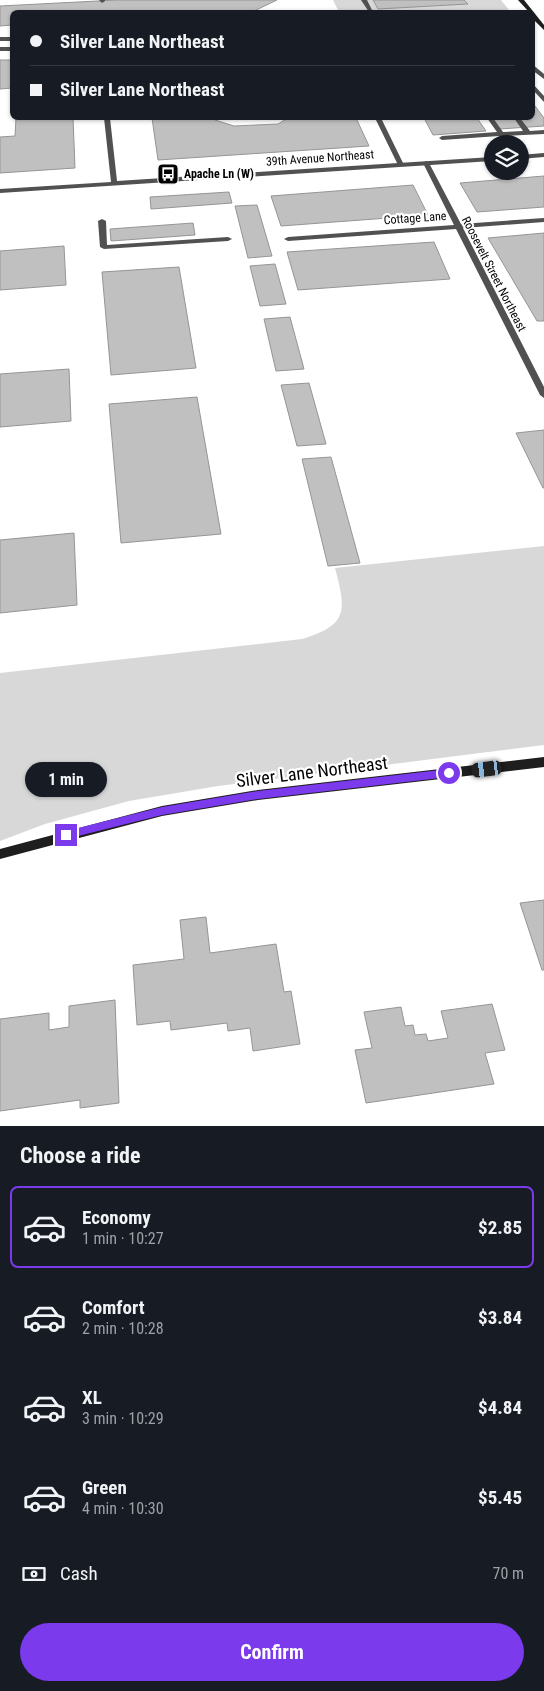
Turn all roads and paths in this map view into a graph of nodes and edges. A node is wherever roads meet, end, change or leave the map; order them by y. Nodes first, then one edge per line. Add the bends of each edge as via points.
1 (521, 0) edge
2 (529, 10) edge
3 (535, 18) edge
4 (544, 28) edge
5 (535, 69) edge
6 (535, 78) edge
7 (107, 120) edge
8 (379, 120) edge
9 (491, 120) edge
10 (518, 120) edge
11 (544, 132) edge
12 (528, 133) junction
13 (501, 134) junction
14 (442, 138) dead end
15 (544, 155) edge
16 (529, 156) edge
17 (484, 159) edge
18 (426, 163) junction
19 (401, 164) junction
20 (114, 183) junction
21 (0, 190) edge
22 (102, 220) dead end
23 (544, 220) edge
24 (457, 227) junction
25 (228, 239) dead end
26 (288, 239) dead end
27 (544, 394) edge
28 (544, 762) edge
29 (0, 854) edge

1 - 2 street
3 - 4 street
5 - 6 street via 544,77
7 - 20 street
8 - 19 street
9 - 13 street
10 - 12 street
11 - 12 street
12 - 13 street
13 - 14 street
15 - 16 street
17 - 18 street, 39th Avenue Northeast
18 - 19 street, 39th Avenue Northeast
18 - 24 street, Roosevelt Street Northeast
19 - 20 street, 39th Avenue Northeast
20 - 21 street, 39th Avenue Northeast
22 - 25 street via 104,247
23 - 24 street, Cottage Lane
24 - 26 street, Cottage Lane
24 - 27 street, Roosevelt Street Northeast
28 - 29 street, Silver Lane Northeast via 258,795 172,810

